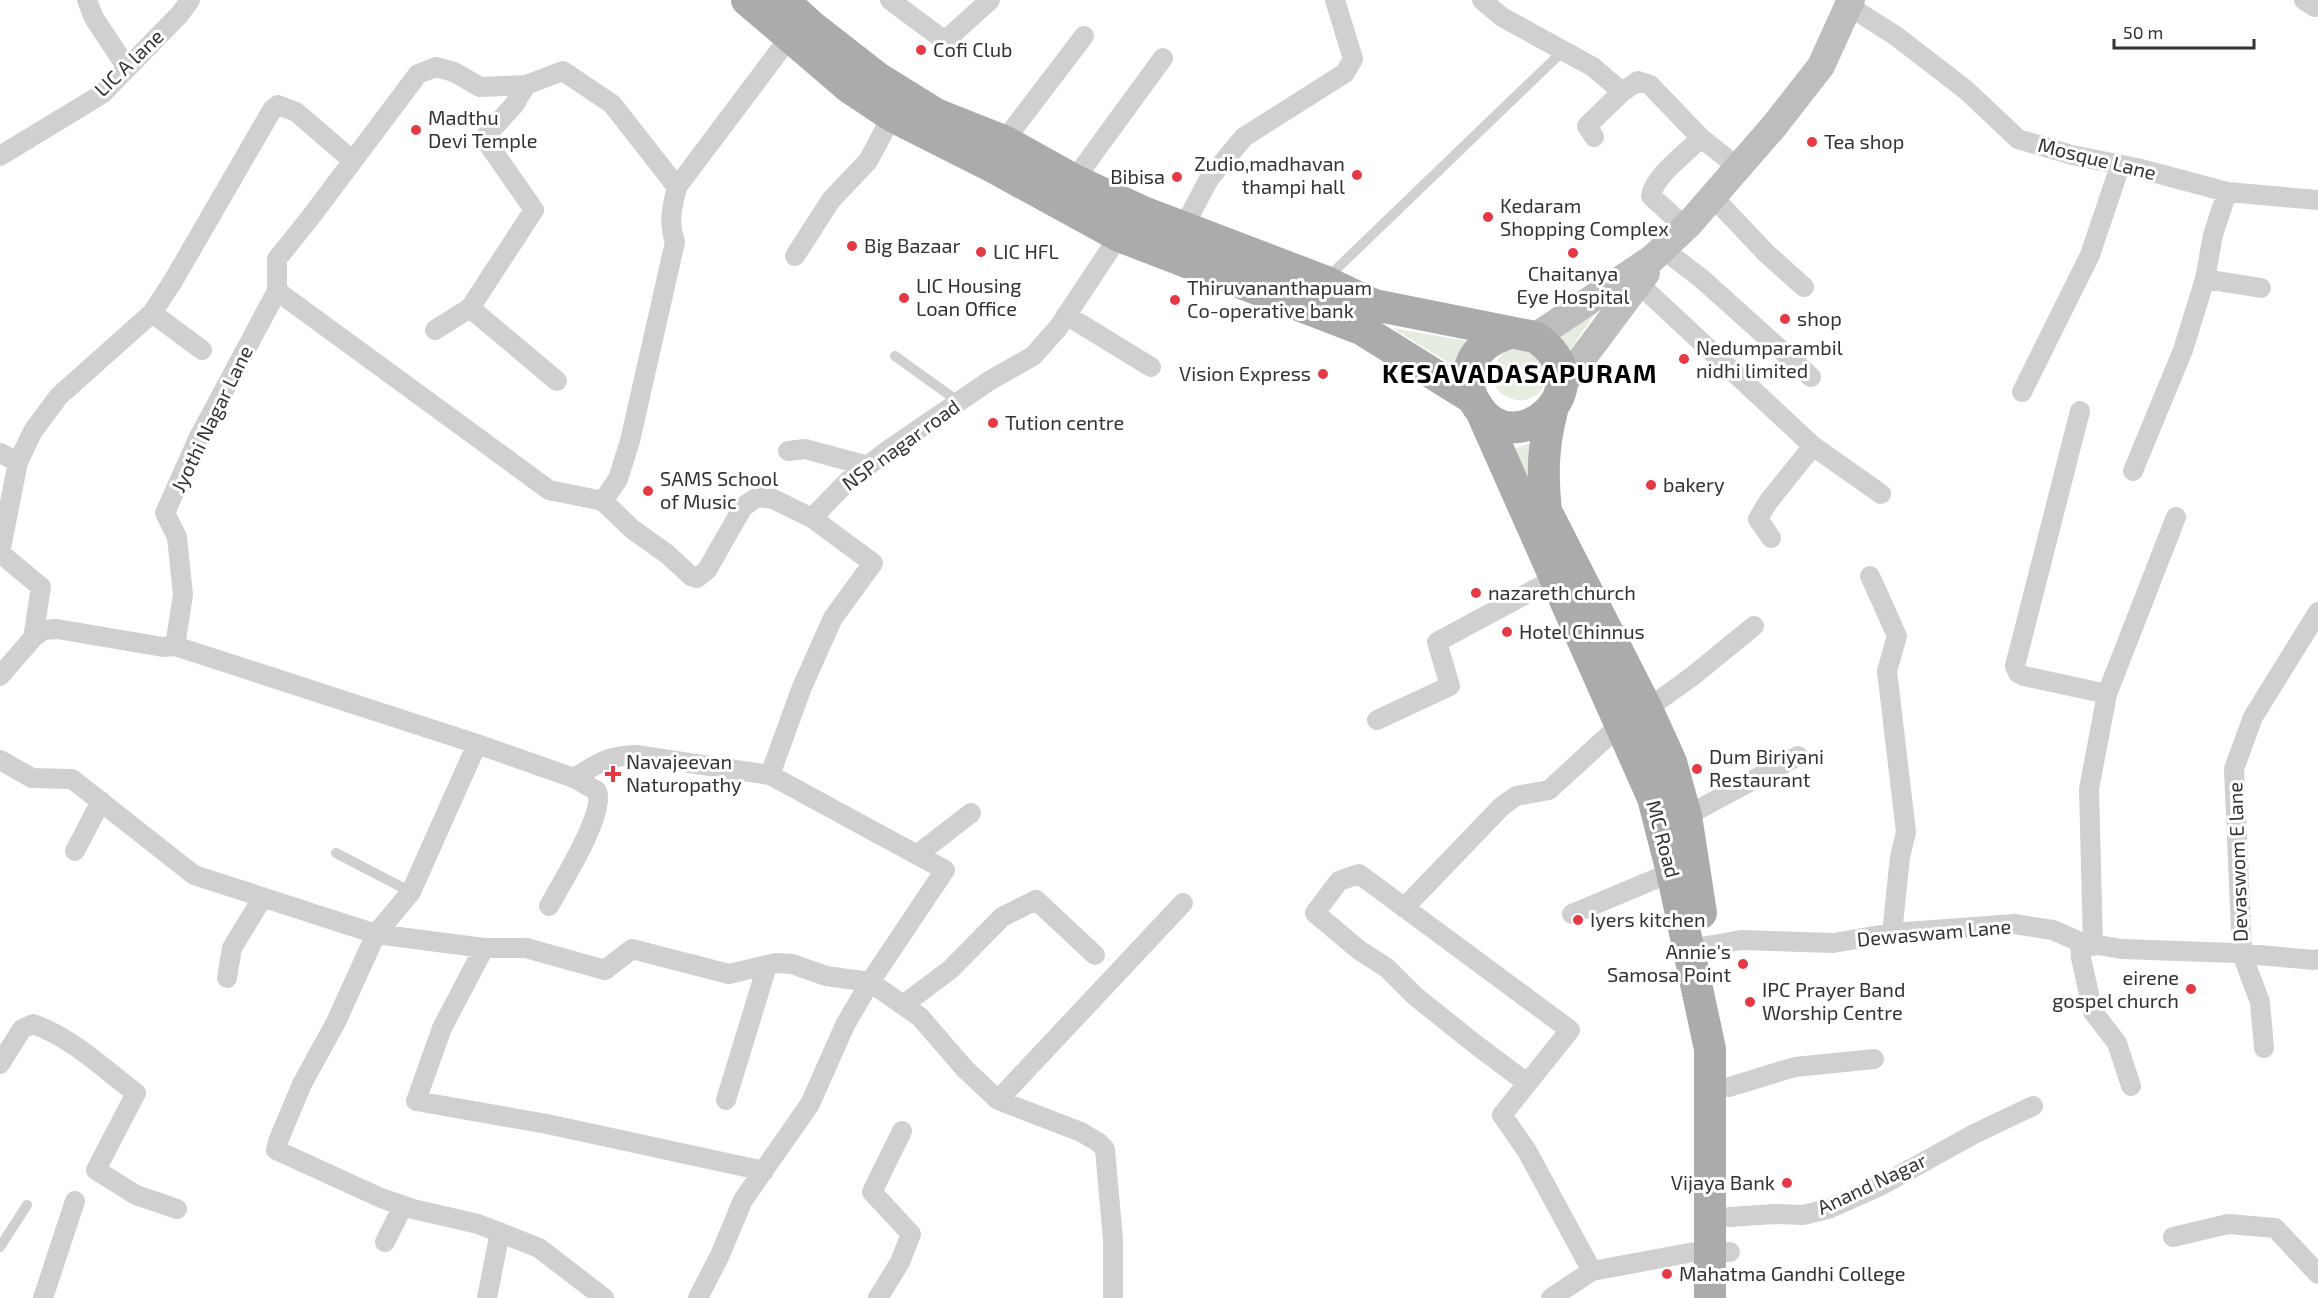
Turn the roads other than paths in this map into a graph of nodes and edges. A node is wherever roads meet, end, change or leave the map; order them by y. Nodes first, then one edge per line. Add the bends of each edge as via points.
1 (87, 0) edge
2 (190, 0) edge
3 (747, 0) edge
4 (783, 0) edge
5 (890, 0) edge
6 (990, 0) edge
7 (1335, 0) edge
8 (1482, 0) edge
9 (1850, 3) edge
10 (1084, 36) dead end
11 (789, 38) junction
12 (1564, 50) junction
13 (1163, 58) dead end
14 (128, 68) junction
15 (526, 85) junction
16 (1622, 92) junction
17 (892, 116) junction
18 (1594, 137) dead end
19 (1701, 138) junction
20 (1004, 141) junction
21 (0, 156) edge
22 (352, 160) junction
23 (2120, 166) junction
24 (1739, 168) junction
25 (1074, 180) junction
26 (677, 187) junction
27 (2227, 192) junction
28 (1712, 196) junction
29 (2318, 200) edge
30 (1183, 228) junction
31 (1686, 228) junction
32 (1119, 236) junction
33 (1664, 249) junction
34 (795, 256) dead end
35 (2205, 279) junction
36 (1324, 281) junction
37 (1638, 283) junction
38 (1804, 287) dead end
39 (2261, 288) dead end
40 (277, 291) junction
41 (470, 308) junction
42 (152, 313) junction
43 (1066, 315) junction
44 (1368, 317) junction
45 (435, 330) dead end
46 (1523, 335) junction
47 (202, 350) dead end
48 (895, 356) dead end
49 (1151, 368) dead end
50 (1811, 378) dead end
51 (557, 381) dead end
52 (2022, 392) dead end
53 (1557, 397) junction
54 (959, 402) junction
55 (1477, 406) junction
56 (2080, 411) dead end
57 (1813, 446) junction
58 (788, 451) dead end
59 (9, 458) edge
60 (868, 466) junction
61 (2133, 471) dead end
62 (1881, 494) dead end
63 (603, 501) junction
64 (812, 518) junction
65 (2176, 518) dead end
66 (1770, 538) dead end
67 (1870, 576) dead end
68 (1556, 578) junction
69 (2318, 612) edge
70 (1754, 626) dead end
71 (33, 638) junction
72 (175, 646) junction
73 (0, 676) edge
74 (2107, 694) junction
75 (1634, 716) junction
76 (1377, 720) dead end
77 (477, 744) junction
78 (1798, 756) dead end
79 (0, 760) edge
80 (770, 775) junction
81 (574, 778) junction
82 (101, 801) junction
83 (971, 813) dead end
84 (1686, 816) junction
85 (75, 851) dead end
86 (336, 853) dead end
87 (918, 855) junction
88 (1672, 872) junction
89 (411, 892) junction
90 (262, 897) junction
91 (1183, 903) dead end
92 (549, 906) dead end
93 (1404, 908) junction
94 (1572, 914) dead end
95 (1892, 933) junction
96 (376, 934) junction
97 (2087, 944) junction
98 (1698, 947) junction
99 (484, 948) junction
100 (2242, 954) junction
101 (1095, 955) dead end
102 (2318, 959) edge
103 (767, 966) junction
104 (227, 978) dead end
105 (870, 982) junction
106 (903, 1005) junction
107 (2264, 1048) dead end
108 (1874, 1059) dead end
109 (0, 1064) edge
110 (1527, 1083) junction
111 (2132, 1086) dead end
112 (1729, 1087) junction
113 (726, 1100) dead end
114 (998, 1101) junction
115 (2033, 1106) dead end
116 (902, 1131) dead end
117 (764, 1171) junction
118 (75, 1201) dead end
119 (27, 1205) dead end
120 (403, 1206) junction
121 (177, 1209) dead end
122 (1729, 1217) junction
123 (500, 1232) junction
124 (2173, 1237) dead end
125 (385, 1242) dead end
126 (0, 1246) edge
127 (1720, 1252) junction
128 (1592, 1271) junction
129 (2317, 1272) edge
130 (43, 1298) edge
131 (486, 1298) edge
132 (604, 1298) edge
133 (698, 1298) edge
134 (878, 1298) edge
135 (1113, 1298) edge
136 (1551, 1298) edge
137 (1710, 1298) edge
138 (1729, 1298) edge

1 - 14 street via 94,18
2 - 14 street, LIC A lane
3 - 11 main road
4 - 20 main road via 878,78 936,114
5 - 6 street via 941,38 948,38
7 - 30 street via 1353,59 1345,74 1244,137 1209,179
8 - 12 street via 1502,17
9 - 23 street, Mosque Lane via 1965,90 2018,138
9 - 24 main road via 1821,66
10 - 20 street
11 - 17 main road via 850,88
11 - 26 street
12 - 16 street via 1593,67
12 - 36 lane
13 - 25 street
14 - 21 street, LIC A lane via 102,94
15 - 22 street via 480,87 453,72 428,69 418,74
15 - 26 street via 563,70 612,104
15 - 41 street via 514,105 484,138 534,210
16 - 18 street via 1587,126
16 - 19 street via 1638,81 1650,85
17 - 32 main road
17 - 34 street via 868,161 831,200
19 - 24 street
19 - 31 street via 1652,188 1651,196
20 - 25 main road
22 - 40 street via 276,259
22 - 42 street via 296,112 278,105
23 - 27 street, Mosque Lane
23 - 52 street via 2090,255
24 - 28 main road
25 - 30 main road
26 - 63 street via 670,212 675,242 630,441 618,479
27 - 29 street, Mosque Lane
27 - 35 street via 2213,235
28 - 31 main road
28 - 38 street
30 - 36 main road
31 - 33 main road
32 - 43 street, NSP nagar road
32 - 44 main road
33 - 37 main road
33 - 46 main road
33 - 50 street
35 - 39 street
35 - 61 street via 2183,350
36 - 44 main road
37 - 53 main road
37 - 57 street
40 - 63 street via 549,490
40 - 72 street, Jyothi Nagar Lane via 198,438 165,513 177,537 183,595
41 - 45 street
41 - 51 street
42 - 47 street
42 - 59 street via 59,396
43 - 49 street
43 - 54 street, NSP nagar road via 1033,356
44 - 46 main road
44 - 55 main road
46 - 53 main road via 1547,345 1557,356 1562,370
46 - 55 main road via 1496,337 1475,356 1468,384
48 - 54 lane
53 - 55 main road via 1531,424 1521,427 1500,424
53 - 75 main road, MC Road via 1544,439 1542,478 1546,511
54 - 60 street, NSP nagar road
55 - 68 main road, MC Road
56 - 74 street via 2014,666 2024,676
57 - 62 street
57 - 66 street via 1758,519
58 - 60 street via 805,449
59 - 71 street via 0,553 40,587
60 - 64 street, NSP nagar road
63 - 64 street via 632,530 694,578 707,570 743,507 758,497 773,499
64 - 80 street via 873,563 833,618 802,687
65 - 74 street
67 - 95 street via 1897,636 1887,671 1905,832
68 - 75 main road, MC Road
68 - 76 street via 1437,642 1450,686
69 - 100 street, Devaswom E lane via 2253,717 2234,769
70 - 75 street via 1694,675
71 - 72 street via 43,630 57,629
71 - 73 street
72 - 77 street
74 - 97 street via 2089,789
75 - 84 main road, MC Road via 1671,762
75 - 88 main road, MC Road
75 - 93 street via 1549,790 1516,796 1501,807
77 - 81 street
77 - 89 street
78 - 84 street
79 - 82 street via 32,778 72,779
80 - 81 street via 636,755 614,756
80 - 87 street
81 - 92 street via 597,791 599,800 585,840
82 - 85 street
82 - 90 street via 194,875
83 - 87 street
84 - 98 main road, MC Road
86 - 89 lane
87 - 105 street via 945,870
88 - 94 street
88 - 98 main road, MC Road
89 - 96 street
90 - 96 street
90 - 104 street via 232,948
91 - 114 street
93 - 110 street via 1570,1030
93 - 110 street via 1359,873 1339,881 1315,913
95 - 97 street, Dewaswam Lane via 2014,924 2053,930
95 - 98 street, Dewaswam Lane via 1833,943 1741,940
96 - 99 street
96 - 120 street via 336,1022 302,1084 276,1150
97 - 100 street, Dewaswam Lane via 2122,950
97 - 111 street via 2094,1012 2117,1043
98 - 112 main road, MC Road
98 - 127 main road, MC Road via 1710,1049
99 - 103 street via 526,948 605,970 632,949 729,974
99 - 117 street via 442,1028 416,1101 547,1124
100 - 102 street, Dewaswam Lane
100 - 107 street, Devaswom E lane via 2260,1002
101 - 106 street via 1036,900 1002,917 951,969
103 - 105 street via 792,964 826,976
103 - 113 street
105 - 106 street
105 - 117 street via 845,1024 810,1104
106 - 114 street via 920,1017
108 - 112 street via 1795,1067
109 - 121 street via 22,1029 33,1024 68,1042 136,1093 96,1170 136,1195
110 - 128 street via 1502,1115 1527,1151
112 - 122 main road, MC Road
114 - 135 street via 1082,1132 1105,1149 1113,1240
115 - 122 street, Anand Nagar via 1828,1209 1803,1215
116 - 134 street via 872,1192 911,1234 900,1262
117 - 133 street via 743,1200
118 - 130 street
119 - 126 lane
120 - 123 street
120 - 125 street
122 - 127 main road, MC Road
123 - 131 street
123 - 132 street via 539,1248
124 - 129 street via 2228,1224 2275,1227
127 - 128 street via 1694,1252
127 - 137 main road, MC Road
127 - 138 main road, MC Road
128 - 136 street

